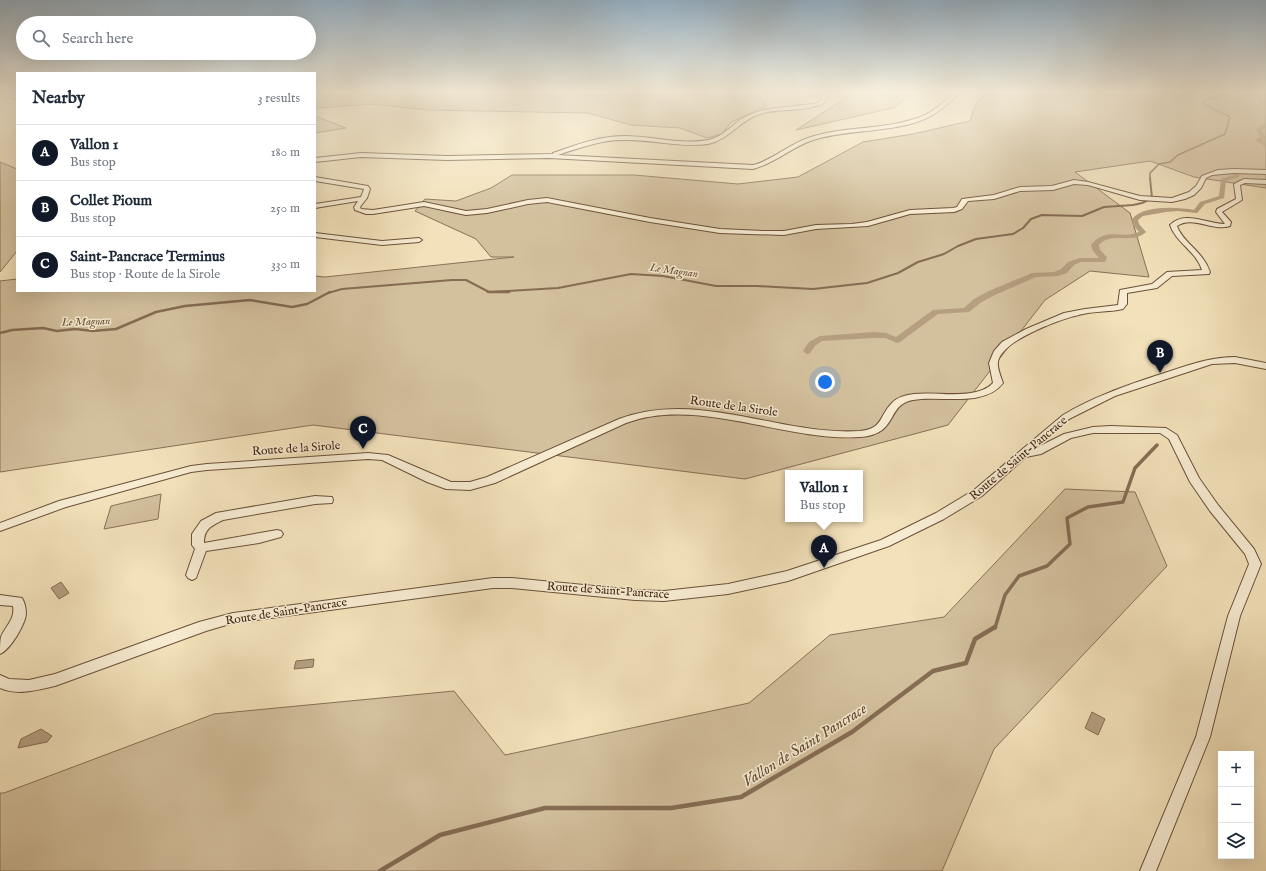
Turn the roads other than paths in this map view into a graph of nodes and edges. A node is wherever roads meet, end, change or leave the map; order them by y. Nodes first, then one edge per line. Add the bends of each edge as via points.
1 (729, 132) edge
2 (839, 132) edge
3 (316, 154) edge
4 (361, 155) junction
5 (549, 156) junction
6 (316, 160) edge
7 (1266, 172) edge
8 (316, 179) edge
9 (1266, 182) edge
10 (364, 198) junction
11 (316, 206) edge
12 (316, 235) edge
13 (420, 240) dead end
14 (1266, 366) edge
15 (1021, 455) junction
16 (328, 500) dead end
17 (0, 527) edge
18 (277, 534) dead end
19 (201, 548) junction
20 (192, 575) dead end
21 (0, 600) edge
22 (0, 648) edge
23 (0, 681) edge
24 (1148, 871) edge

1 - 5 street via 723,138 711,142 674,143 615,138 600,140
2 - 5 street via 799,143 767,162 753,166
3 - 4 street
4 - 5 street via 447,158
4 - 6 street
7 - 10 street via 1210,174 1204,177 1198,190 1177,199 1146,199 1072,182 1054,188 1022,189 994,196 968,198 960,208 954,210 910,212 868,224 816,227 784,233 720,231 548,200 469,213 451,212 426,204 379,213 365,213 357,207
8 - 10 street via 366,187
9 - 17 street, Route de la Sirole via 1244,181 1237,184 1239,200 1220,209 1219,212 1228,225 1186,220 1173,225 1176,232 1193,249 1206,272 1170,274 1154,286 1126,291 1120,307 1074,313 1029,331 998,351 993,363 998,383 994,389 973,395 916,396 902,400 893,406 885,424 874,432 820,432 708,414 669,413 634,417 478,484 445,484 384,457 207,467 186,470 63,504
10 - 11 street
12 - 13 street via 382,244
14 - 15 street, Route de Saint-Pancrace via 1238,359 1218,359 1112,394 1066,417
15 - 23 street, Route de Saint-Pancrace via 978,493 940,516 873,547 788,576 691,594 664,596 512,583 462,586 233,618 55,680 29,686 8,685
15 - 24 street via 1038,452 1068,436 1093,430 1162,430 1173,437 1194,479 1250,552 1255,564 1234,616 1203,737
16 - 19 street via 314,500 220,516 205,524 198,534 198,545
18 - 19 street
19 - 20 street
21 - 22 street via 18,602 21,610 20,618

